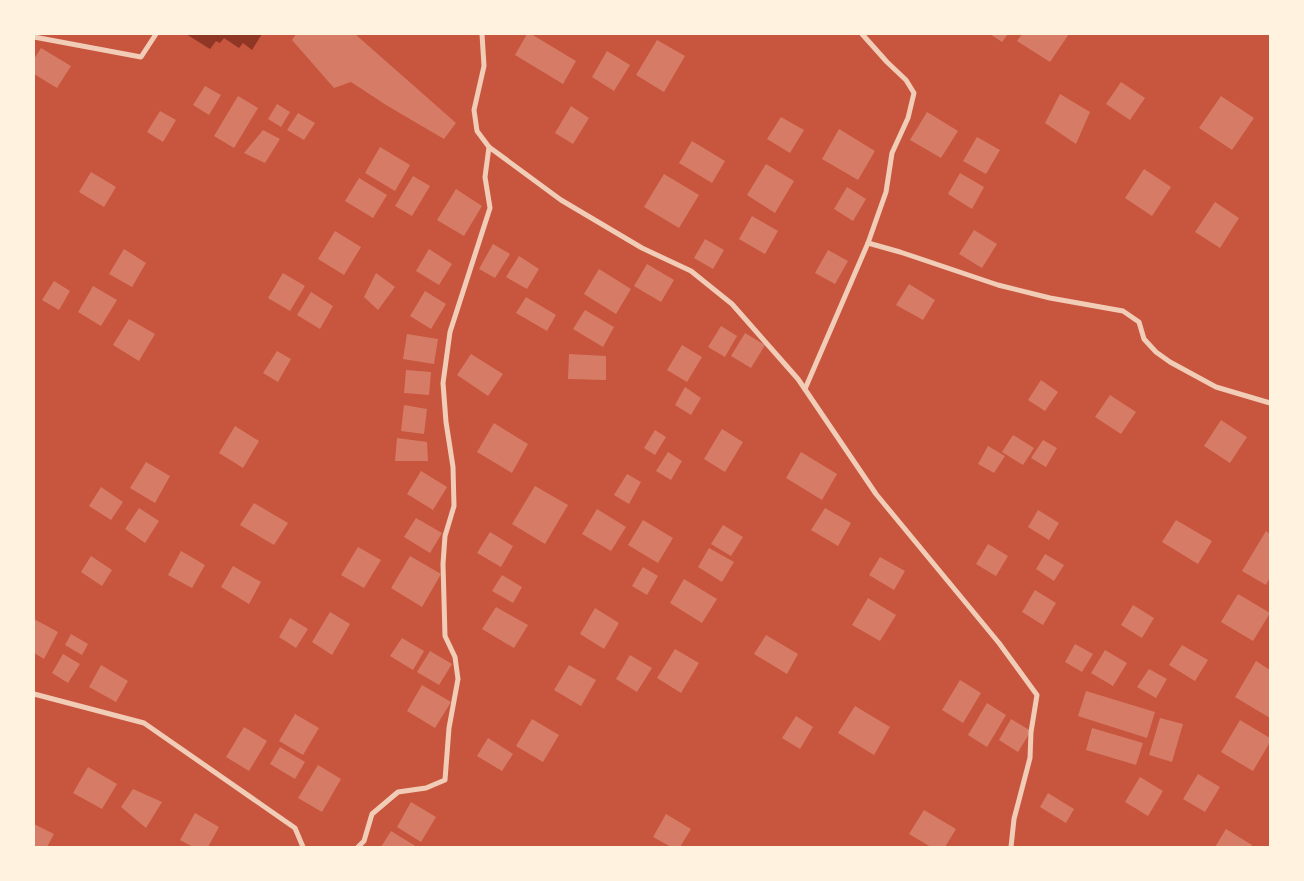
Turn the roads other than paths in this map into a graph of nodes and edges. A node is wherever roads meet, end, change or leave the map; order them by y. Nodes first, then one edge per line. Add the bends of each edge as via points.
1 (156, 34) edge
2 (482, 34) edge
3 (862, 34) edge
4 (34, 37) edge
5 (489, 147) junction
6 (868, 243) junction
7 (805, 389) junction
8 (1270, 402) edge
9 (34, 694) edge
10 (302, 847) edge
11 (358, 847) edge
12 (1011, 847) edge

1 - 4 street via 141,57
2 - 5 street via 484,66 474,110 477,131
3 - 6 street via 906,80 914,93 908,118 892,153 886,192
5 - 7 street via 562,200 642,248 691,271 732,304
5 - 11 street via 485,177 490,208 450,332 444,383 446,422 454,467 454,506 445,536 443,564 445,636 455,657 458,679 449,728 445,780 426,788 398,792 372,814 364,841
6 - 7 street
6 - 8 street via 998,285 1123,311 1139,322 1144,339 1170,362 1216,387
7 - 12 street via 876,494 993,636 1037,695 1030,758 1014,818
9 - 10 street via 144,723 294,828

